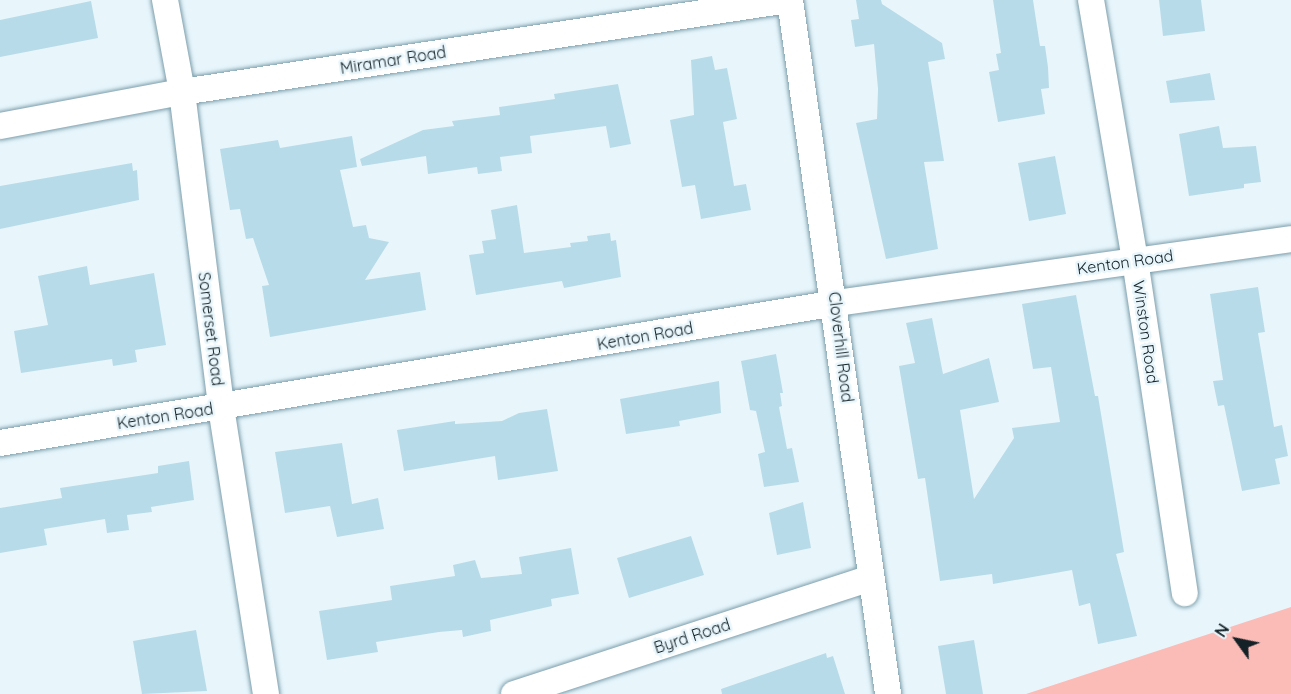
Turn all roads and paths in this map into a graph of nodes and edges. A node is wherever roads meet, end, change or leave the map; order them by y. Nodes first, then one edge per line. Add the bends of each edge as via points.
1 (165, 0) edge
2 (789, 0) edge
3 (1092, 0) edge
4 (182, 92) junction
5 (0, 126) edge
6 (1291, 239) edge
7 (1136, 260) junction
8 (836, 303) junction
9 (221, 407) junction
10 (0, 443) edge
11 (870, 578) junction
12 (1185, 593) dead end
13 (266, 694) edge
14 (514, 694) edge
15 (888, 694) edge

1 - 4 street, Somerset Road
2 - 4 street, Miramar Road
2 - 8 street, Cloverhill Road
3 - 7 street, Winston Road
4 - 5 street, Miramar Road
4 - 9 street, Somerset Road
6 - 7 street, Kenton Road
7 - 8 street, Kenton Road
7 - 12 street, Winston Road
8 - 9 street, Kenton Road
8 - 11 street, Cloverhill Road
9 - 10 street, Kenton Road
9 - 13 street, Somerset Road
11 - 14 street, Byrd Road
11 - 15 street, Cloverhill Road

